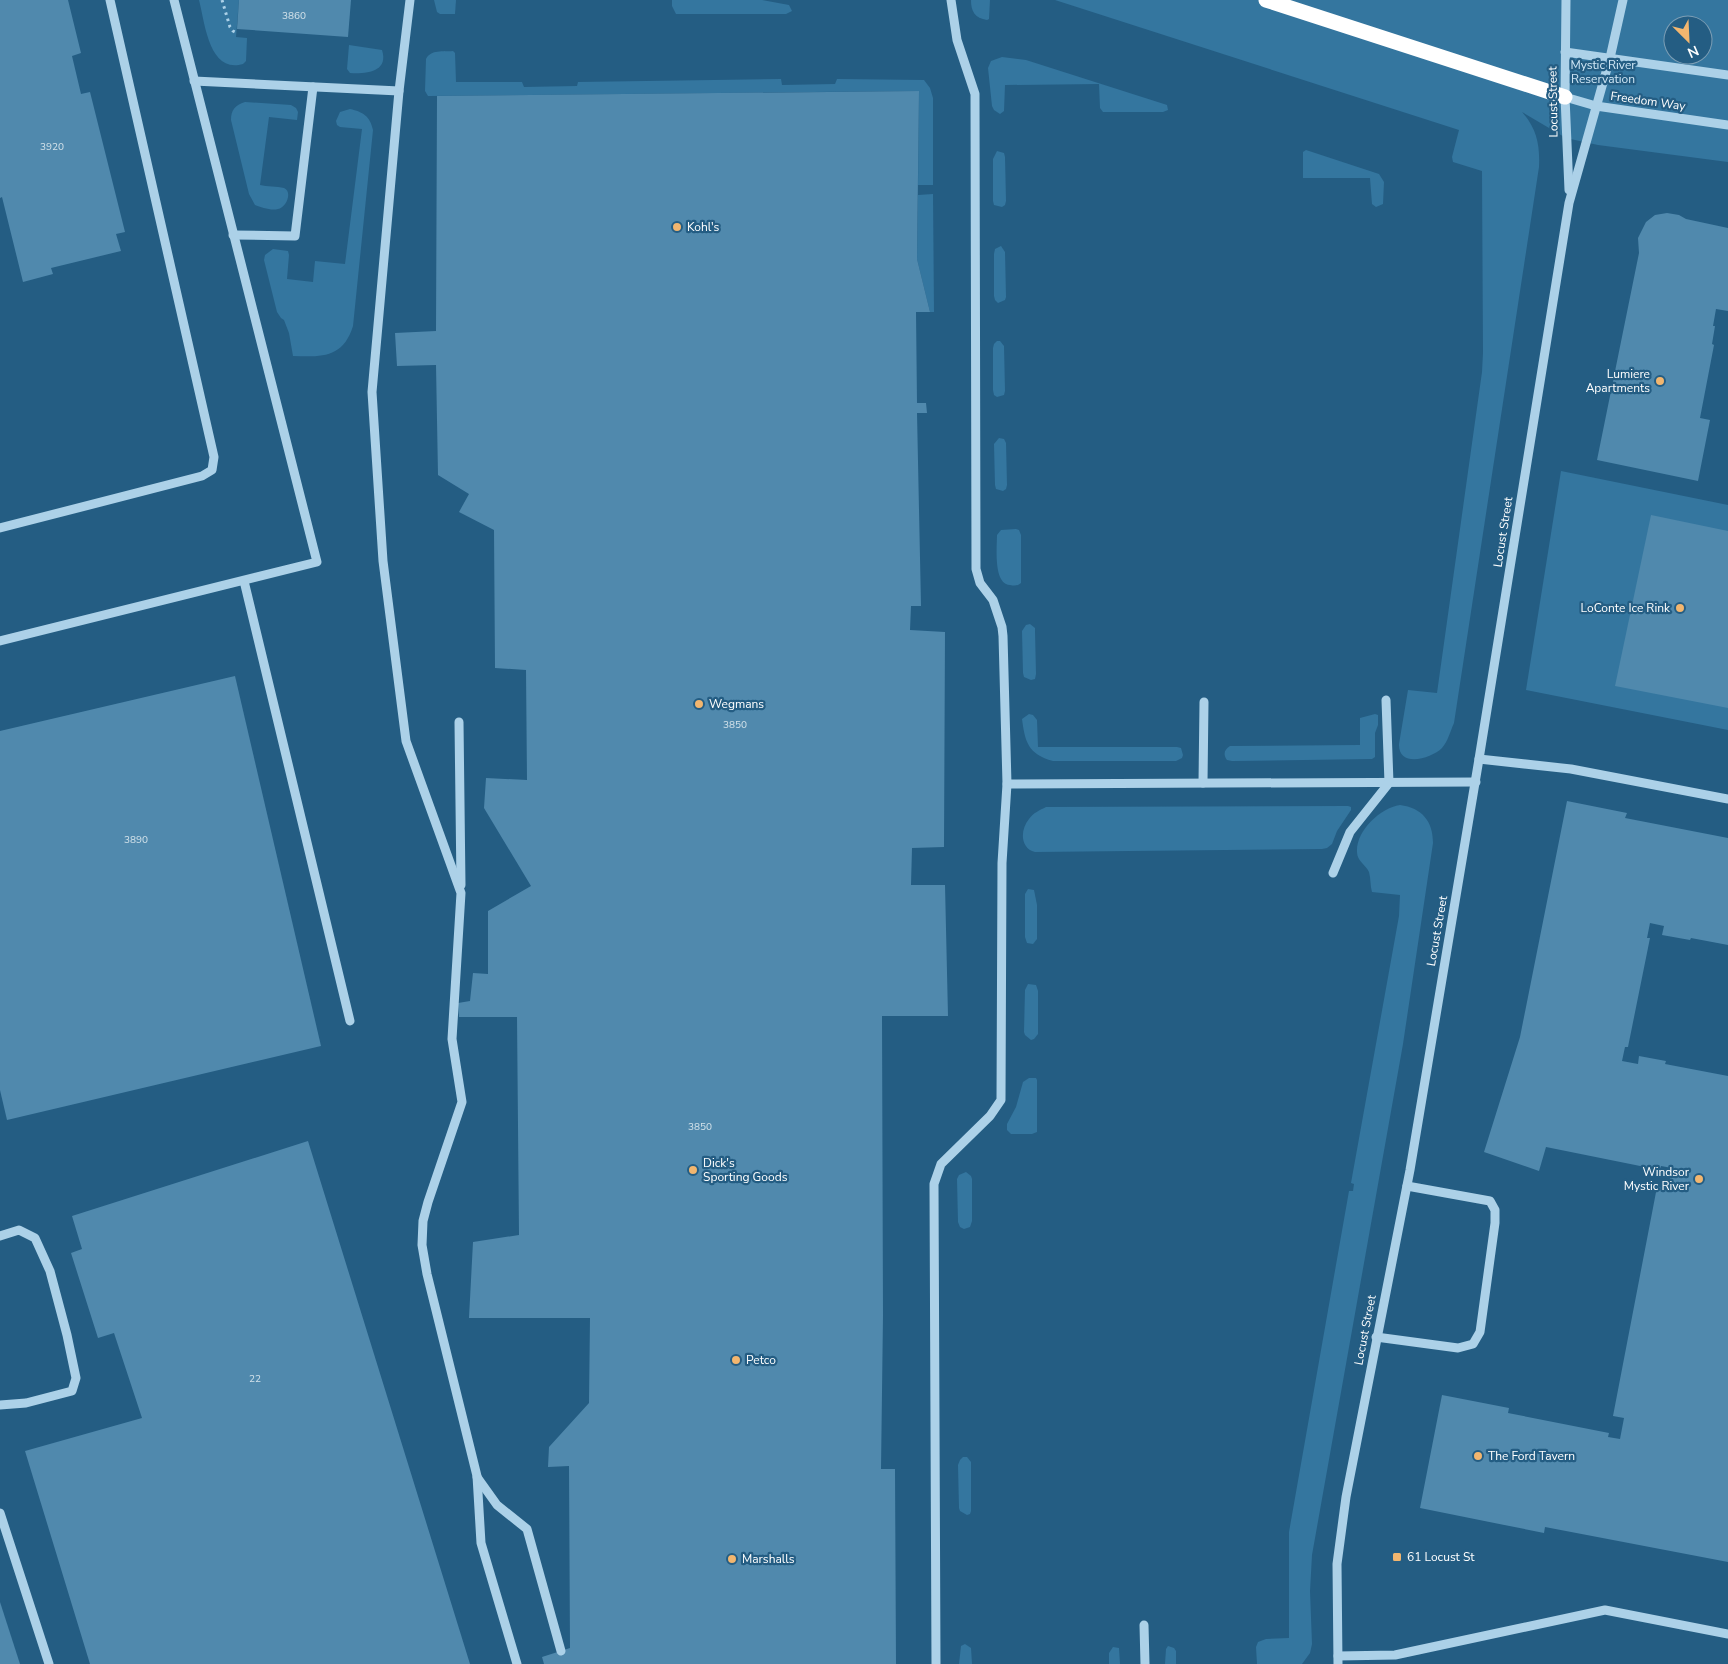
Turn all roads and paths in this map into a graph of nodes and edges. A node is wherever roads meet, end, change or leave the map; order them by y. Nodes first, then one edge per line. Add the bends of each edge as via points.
1 (110, 0) edge
2 (174, 0) edge
3 (222, 0) edge
4 (410, 0) edge
5 (951, 0) edge
6 (1266, 0) edge
7 (1566, 0) edge
8 (1623, 0) edge
9 (236, 33) dead end
10 (1566, 52) junction
11 (1610, 58) junction
12 (1728, 75) edge
13 (194, 81) junction
14 (313, 87) junction
15 (399, 91) junction
16 (1565, 97) junction
17 (1596, 106) junction
18 (1728, 125) edge
19 (1569, 203) junction
20 (233, 235) junction
21 (0, 528) edge
22 (244, 581) junction
23 (0, 641) edge
24 (1386, 700) dead end
25 (1204, 702) dead end
26 (459, 722) dead end
27 (1479, 759) junction
28 (1476, 782) junction
29 (1204, 783) junction
30 (1389, 783) junction
31 (1007, 784) junction
32 (1728, 799) edge
33 (1334, 873) dead end
34 (461, 893) junction
35 (350, 1021) dead end
36 (1407, 1186) junction
37 (0, 1236) edge
38 (1376, 1338) junction
39 (0, 1405) edge
40 (477, 1476) junction
41 (0, 1513) edge
42 (1144, 1625) dead end
43 (1728, 1634) edge
44 (561, 1651) dead end
45 (1338, 1660) edge
46 (49, 1664) edge
47 (517, 1664) edge
48 (936, 1664) edge
49 (1144, 1664) edge

1 - 21 street via 214,457 212,470 202,476
2 - 13 street
3 - 9 path via 230,27
4 - 15 street
5 - 31 street via 957,40 975,94 976,569 980,583 993,600 1002,627
6 - 16 highway
7 - 10 street, Locust Street
8 - 11 street, Locust Street
10 - 11 street
10 - 16 street, Locust Street
11 - 12 street
11 - 17 street, Locust Street
13 - 14 street
13 - 20 street
14 - 15 street
14 - 20 street via 295,236
15 - 34 street via 372,392 383,561 406,741
16 - 17 street, Freedom Way
16 - 19 street, Locust Street
17 - 18 street, Freedom Way
17 - 19 street, Locust Street
19 - 27 street, Locust Street
20 - 22 street via 317,562
22 - 23 street
22 - 35 street
24 - 30 street
25 - 29 street
26 - 34 street
27 - 28 street, Locust Street
27 - 32 street via 1571,769
28 - 30 street
28 - 36 street, Locust Street
29 - 30 street
29 - 31 street
30 - 33 street via 1350,832
31 - 48 street via 1002,863 1001,1100 990,1116 941,1164 934,1184
34 - 40 street via 452,1039 462,1102 428,1202 422,1246
36 - 38 street, Locust Street
36 - 38 street via 1490,1201 1495,1210 1480,1332 1472,1344 1458,1348
37 - 39 street via 19,1230 35,1238 50,1271 76,1378 72,1391 26,1403
38 - 45 street, Locust Street via 1346,1497 1337,1564
40 - 44 street via 497,1505 527,1529
40 - 47 street via 481,1544
41 - 46 street
42 - 49 street
43 - 45 street via 1605,1610 1395,1655

